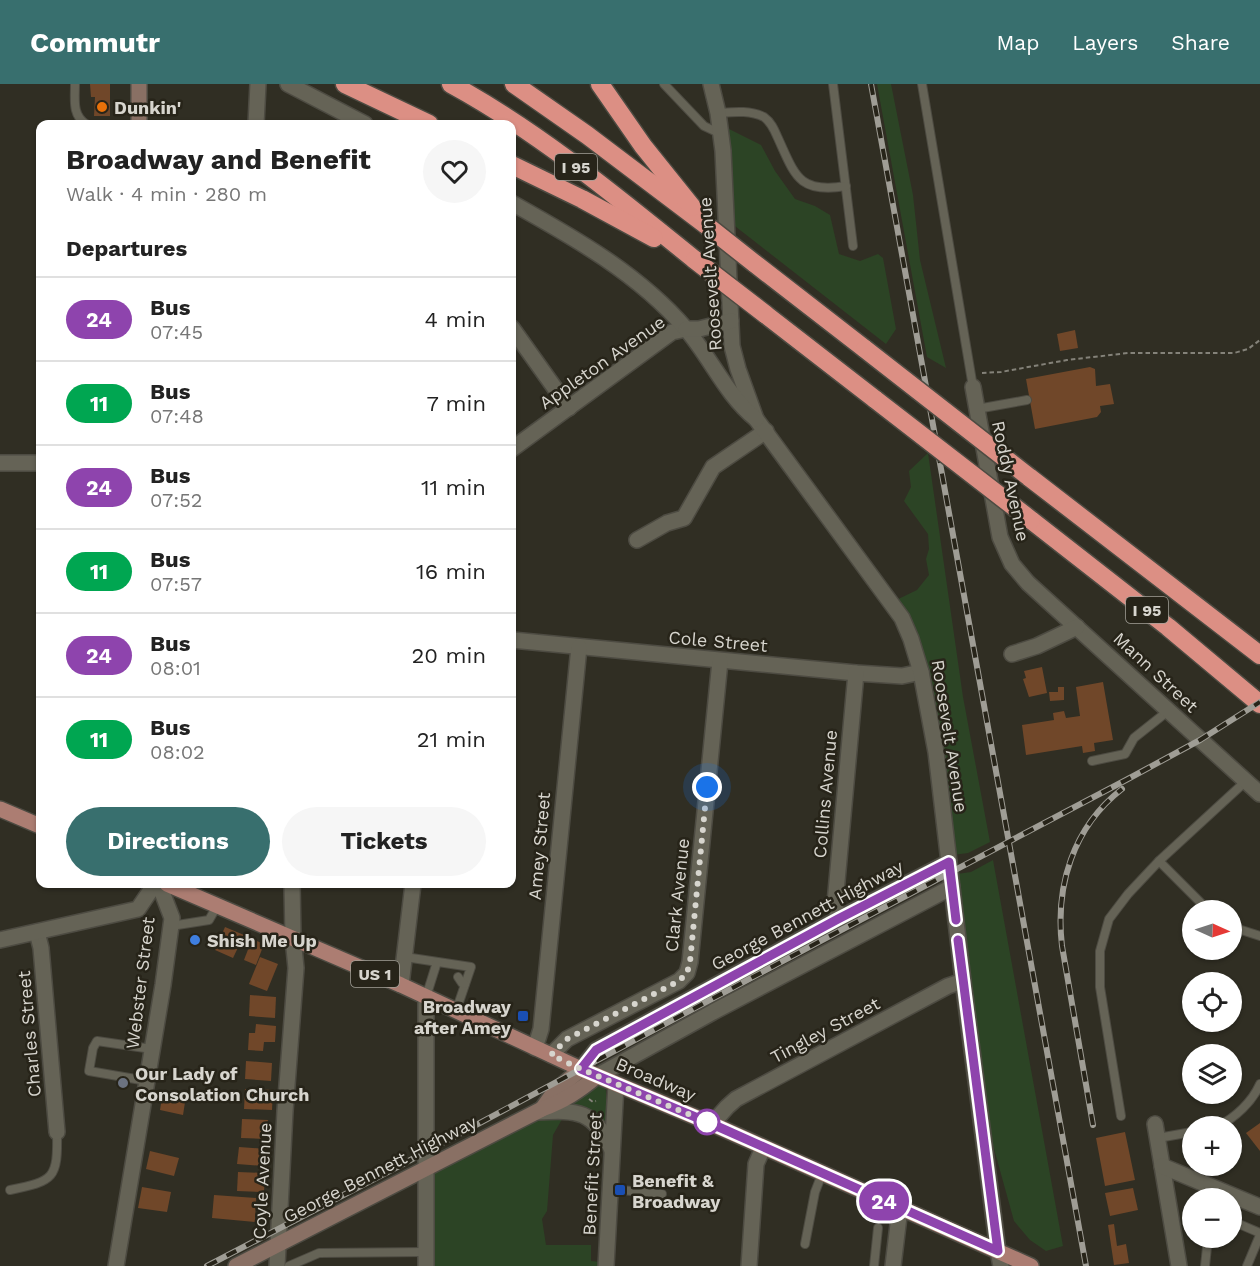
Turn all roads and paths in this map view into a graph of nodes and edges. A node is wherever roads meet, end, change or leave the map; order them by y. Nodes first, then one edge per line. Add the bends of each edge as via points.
1 (75, 84) edge
2 (139, 84) edge
3 (258, 84) edge
4 (288, 84) edge
5 (345, 84) edge
6 (451, 84) edge
7 (514, 84) edge
8 (600, 84) edge
9 (664, 84) edge
10 (711, 84) edge
11 (833, 84) edge
12 (921, 84) edge
13 (718, 113) junction
14 (79, 120) edge
15 (139, 120) edge
16 (256, 120) edge
17 (357, 120) edge
18 (421, 120) edge
19 (510, 120) edge
20 (516, 124) edge
21 (721, 134) junction
22 (516, 167) edge
23 (846, 186) junction
24 (516, 205) edge
25 (706, 225) junction
26 (853, 246) dead end
27 (695, 260) junction
28 (731, 321) junction
29 (686, 329) junction
30 (516, 334) edge
31 (1260, 340) edge
32 (971, 380) junction
33 (1027, 400) dead end
34 (569, 408) junction
35 (976, 409) junction
36 (756, 419) junction
37 (766, 431) junction
38 (516, 446) edge
39 (0, 463) edge
40 (36, 464) edge
41 (637, 540) dead end
42 (1077, 627) junction
43 (516, 640) edge
44 (579, 647) junction
45 (1012, 654) dead end
46 (1260, 655) edge
47 (720, 661) junction
48 (921, 672) junction
49 (856, 673) junction
50 (1260, 704) edge
51 (1168, 711) junction
52 (1092, 761) dead end
53 (1246, 781) junction
54 (1260, 795) edge
55 (0, 809) edge
56 (36, 824) edge
57 (1159, 861) junction
58 (949, 862) junction
59 (952, 887) junction
60 (154, 888) edge
61 (159, 888) edge
62 (177, 888) edge
63 (292, 888) edge
64 (413, 888) edge
65 (1198, 900) edge
66 (218, 904) junction
67 (838, 919) junction
68 (171, 926) junction
69 (1242, 930) edge
70 (37, 932) junction
71 (1260, 936) edge
72 (293, 938) junction
73 (0, 940) edge
74 (405, 957) junction
75 (437, 962) junction
76 (963, 981) junction
77 (401, 985) junction
78 (426, 997) junction
79 (456, 1011) junction
80 (535, 1048) junction
81 (152, 1049) junction
82 (551, 1055) junction
83 (581, 1069) junction
84 (597, 1076) junction
85 (147, 1081) junction
86 (616, 1084) junction
87 (1260, 1084) edge
88 (588, 1098) dead end
89 (597, 1101) dead end
90 (538, 1110) junction
91 (1121, 1116) dead end
92 (1233, 1116) edge
93 (712, 1124) junction
94 (1157, 1131) joint
95 (57, 1132) joint
96 (1182, 1132) edge
97 (763, 1148) junction
98 (613, 1152) junction
99 (1162, 1166) junction
100 (424, 1168) junction
101 (822, 1174) junction
102 (611, 1189) junction
103 (10, 1190) dead end
104 (662, 1194) dead end
105 (1260, 1207) edge
106 (900, 1208) junction
107 (1242, 1226) edge
108 (878, 1228) dead end
109 (1260, 1234) edge
110 (278, 1243) junction
111 (806, 1244) dead end
112 (1207, 1248) edge
113 (425, 1259) edge
114 (999, 1259) edge
115 (875, 1263) edge
116 (893, 1265) edge
117 (116, 1266) edge
118 (236, 1266) edge
119 (277, 1266) edge
120 (289, 1266) edge
121 (606, 1266) edge
122 (749, 1266) edge
123 (1031, 1266) edge
124 (1179, 1266) edge
125 (1205, 1266) edge
126 (1247, 1266) edge

1 - 14 lane via 75,112
2 - 15 main road
3 - 16 street
4 - 17 street
5 - 18 highway
6 - 19 highway, I 95
7 - 25 highway, I 95
8 - 25 highway via 639,141
9 - 21 lane via 688,112
10 - 13 street, Roosevelt Avenue
11 - 23 lane
12 - 32 lane
13 - 21 street, Roosevelt Avenue
13 - 23 lane via 763,117 773,127 801,180 823,189
20 - 27 highway, I 95
21 - 28 street, Roosevelt Avenue
22 - 27 highway
23 - 26 lane
24 - 29 street via 566,233 631,278
25 - 46 highway, I 95, bridge
27 - 50 highway, I 95, bridge via 1168,627
28 - 29 street, Appleton Avenue
28 - 36 street, Roosevelt Avenue via 732,346
29 - 34 street, Appleton Avenue via 672,332
29 - 36 street via 740,406
30 - 34 street
31 - 32 path via 1234,353 1128,353 1067,360
32 - 35 street, Roddy Avenue
33 - 35 lane
34 - 38 street, Appleton Avenue
35 - 42 street, Roddy Avenue via 1005,551 1022,578
36 - 37 street, Roosevelt Avenue
37 - 41 street via 713,467 684,518
37 - 48 street, Roosevelt Avenue via 896,609 912,639
39 - 40 street
42 - 45 street
42 - 51 street, Mann Street
43 - 44 street, Cole Street
44 - 47 street, Cole Street
44 - 80 street, Amey Street via 541,1029
47 - 49 street, Cole Street
47 - 82 street, Clark Avenue via 687,973 679,981 567,1039
48 - 49 street, Cole Street via 902,676
48 - 58 street, Roosevelt Avenue via 936,752
49 - 67 street, Collins Avenue via 835,903
51 - 52 lane via 1134,738 1125,754
51 - 53 street, Mann Street
53 - 54 street, Mann Street
53 - 57 lane
55 - 56 main road
57 - 65 lane
57 - 91 lane via 1109,919 1100,951 1102,1004
58 - 59 street, Roosevelt Avenue
58 - 67 street, George Bennett Highway
59 - 76 street, Roosevelt Avenue
59 - 84 street, George Bennett Highway
60 - 70 street via 138,909
61 - 68 street, Webster Street via 172,918
62 - 66 main road, Broadway / US 1
63 - 72 street, Coyle Avenue
64 - 74 street
66 - 68 lane via 209,920
66 - 72 main road, Broadway / US 1
67 - 83 street, George Bennett Highway via 596,1050
68 - 81 street, Webster Street
69 - 71 lane
70 - 73 street
70 - 95 street, Charles Street
72 - 77 main road, Broadway / US 1
72 - 110 street, Coyle Avenue via 296,968
74 - 75 lane
74 - 77 street
75 - 78 lane via 439,974
75 - 79 lane via 471,967 460,982
76 - 93 street, Tingley Street via 736,1099
76 - 114 street, Roosevelt Avenue
77 - 78 main road, Broadway / US 1
78 - 79 main road, Broadway / US 1
78 - 100 street
79 - 80 main road, Broadway / US 1
80 - 82 main road, Broadway / US 1
81 - 85 street, Webster Street
81 - 85 lane via 97,1041 89,1071
82 - 83 main road, Broadway / US 1
83 - 84 main road, Broadway / US 1
83 - 90 main road, George Bennett Highway
84 - 86 main road, Broadway / US 1
84 - 90 main road, George Bennett Highway via 576,1094
85 - 117 street, Webster Street
86 - 93 main road, Broadway / US 1
86 - 98 street, Benefit Street
87 - 92 lane via 1250,1101
88 - 89 path
90 - 98 street via 590,1118 605,1134
90 - 100 main road, George Bennett Highway
93 - 97 main road, Broadway / US 1
94 - 96 lane
94 - 99 street
95 - 103 lane via 51,1176 36,1185
97 - 101 main road, Broadway / US 1
97 - 122 street via 756,1164
98 - 102 street, Benefit Street
99 - 105 street
99 - 124 street
100 - 110 main road, George Bennett Highway
100 - 113 street
101 - 106 main road, Broadway / US 1
101 - 111 lane
102 - 104 lane
102 - 121 street, Benefit Street
106 - 114 main road, Broadway / US 1
106 - 116 street
107 - 109 lane
108 - 115 lane
109 - 126 lane
110 - 118 main road, George Bennett Highway
110 - 119 street, Coyle Avenue
112 - 125 lane
113 - 120 lane via 320,1253
114 - 123 main road, Broadway / US 1
115 - 116 lane

